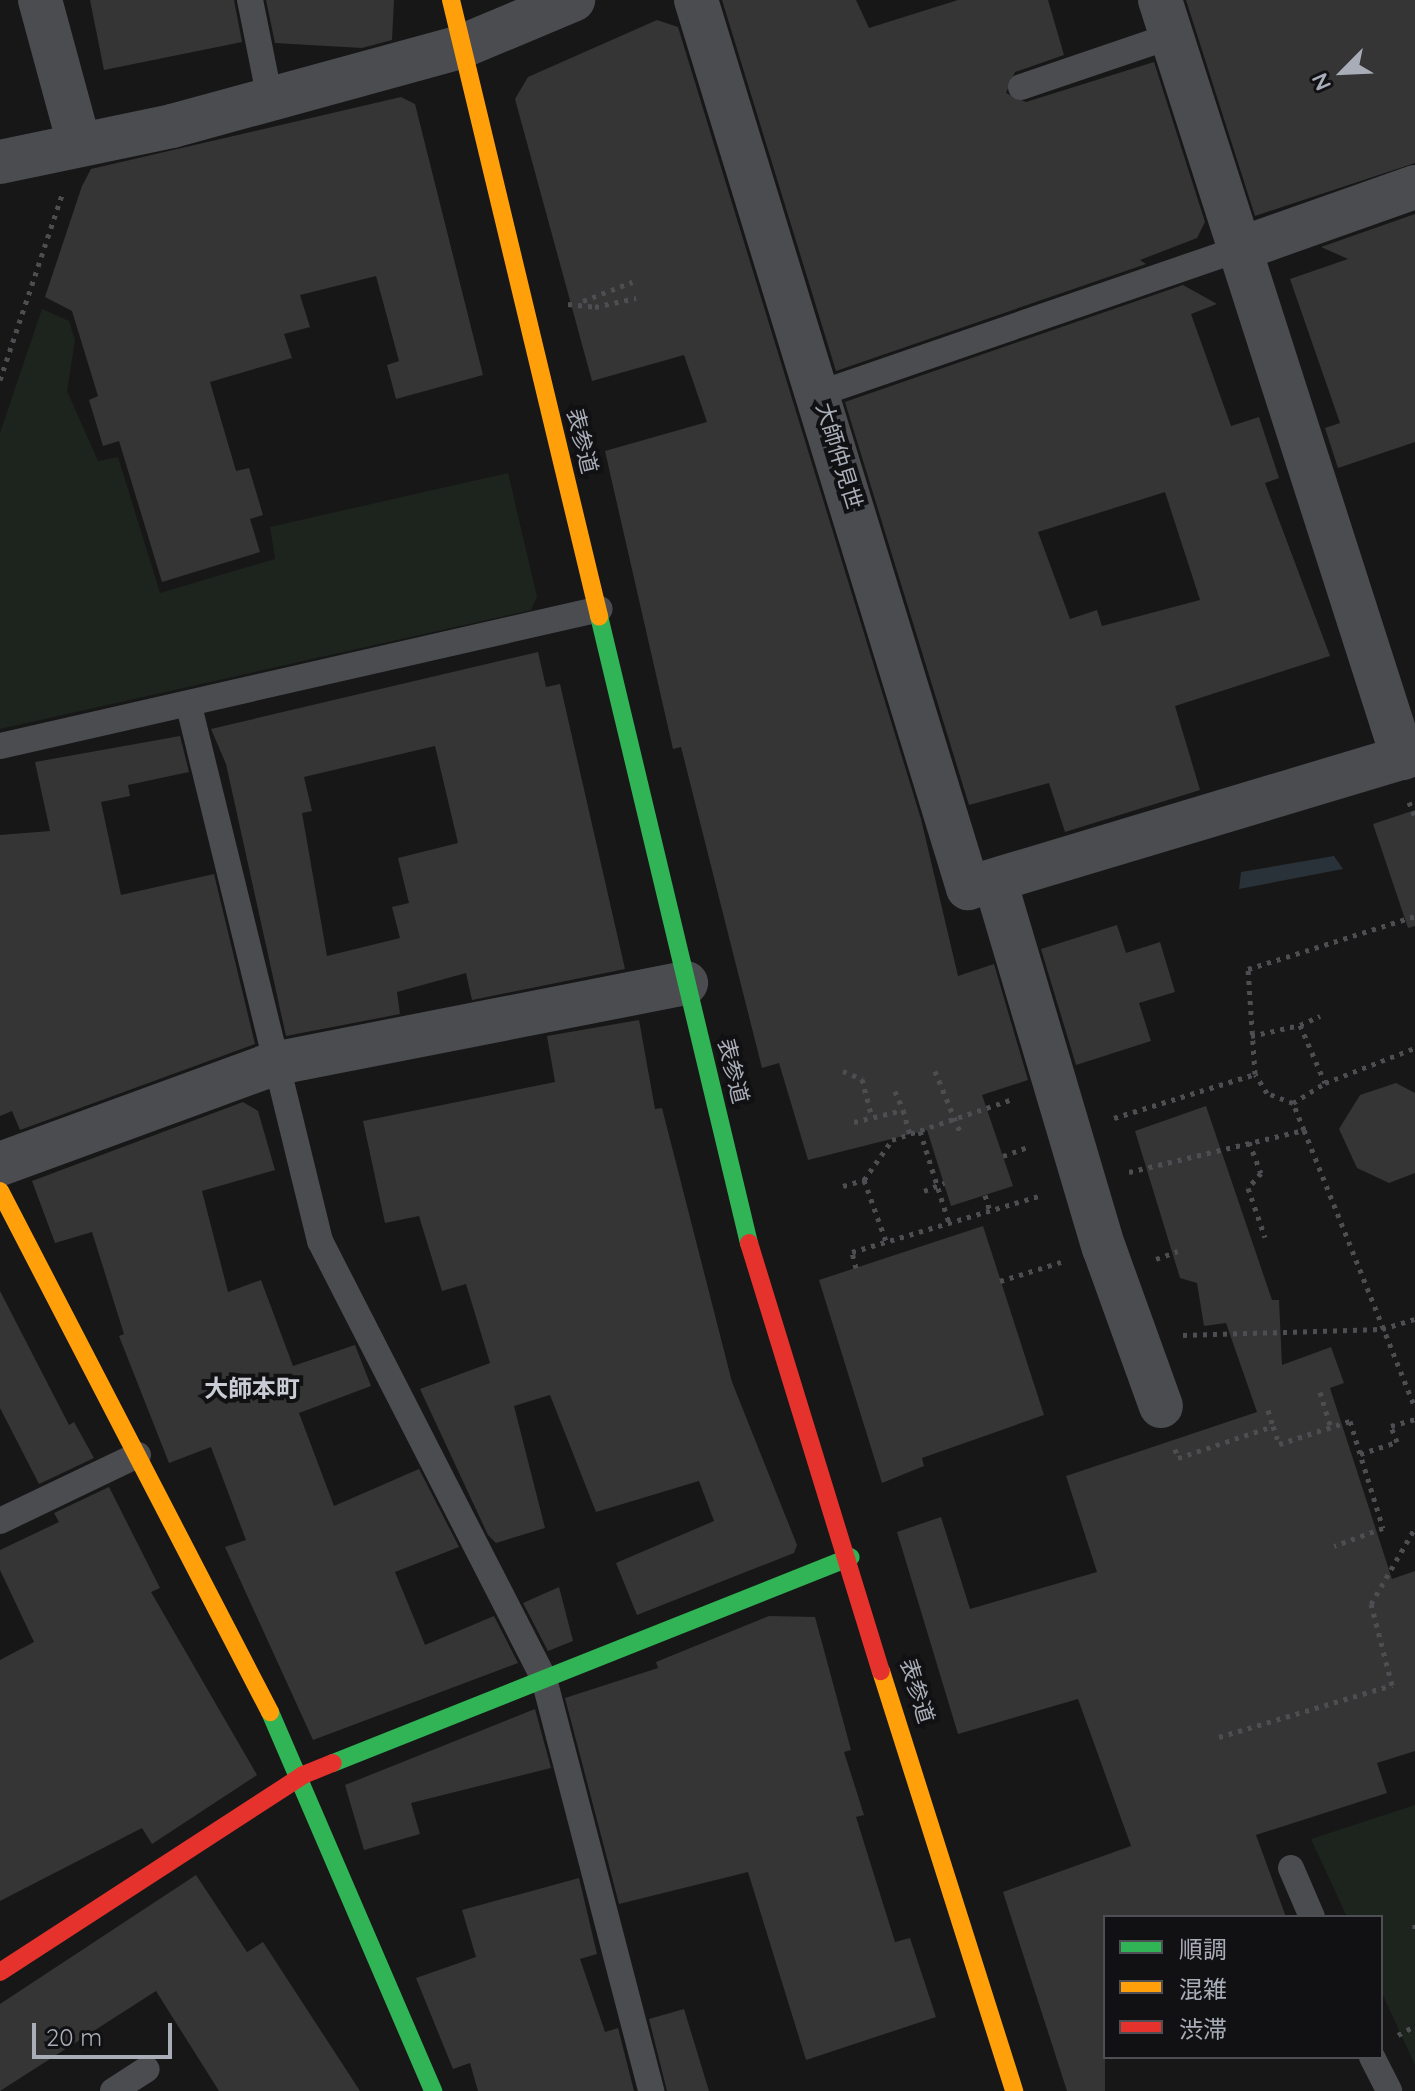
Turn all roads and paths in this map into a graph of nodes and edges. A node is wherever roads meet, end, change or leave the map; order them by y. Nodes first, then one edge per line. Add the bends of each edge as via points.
1 (40, 0) edge
2 (250, 0) edge
3 (451, 0) edge
4 (573, 0) edge
5 (696, 0) edge
6 (1165, 18) edge
7 (458, 48) junction
8 (1021, 87) dead end
9 (270, 99) junction
10 (79, 144) junction
11 (0, 162) edge
12 (1415, 187) edge
13 (1237, 250) junction
14 (632, 282) dead end
15 (636, 298) dead end
16 (583, 301) dead end
17 (595, 307) dead end
18 (0, 380) edge
19 (821, 393) junction
20 (600, 609) junction
21 (189, 706) junction
22 (0, 746) edge
23 (1409, 756) edge
24 (995, 881) junction
25 (1415, 916) edge
26 (686, 983) junction
27 (1320, 1016) dead end
28 (1300, 1025) junction
29 (1251, 1036) junction
30 (1415, 1048) edge
31 (273, 1064) junction
32 (843, 1071) dead end
33 (935, 1071) dead end
34 (1325, 1083) junction
35 (1056, 1085) junction
36 (895, 1091) dead end
37 (1293, 1103) dead end
38 (903, 1110) junction
39 (872, 1118) junction
40 (955, 1119) junction
41 (854, 1122) dead end
42 (1304, 1130) dead end
43 (920, 1131) junction
44 (960, 1132) dead end
45 (1070, 1132) junction
46 (910, 1135) junction
47 (1249, 1142) dead end
48 (1003, 1156) dead end
49 (0, 1164) edge
50 (864, 1180) junction
51 (944, 1183) dead end
52 (843, 1186) dead end
53 (937, 1186) junction
54 (0, 1191) edge
55 (924, 1191) dead end
56 (985, 1195) dead end
57 (990, 1211) dead end
58 (949, 1223) dead end
59 (1265, 1237) dead end
60 (886, 1241) dead end
61 (1104, 1248) junction
62 (1000, 1281) dead end
63 (1415, 1319) edge
64 (1382, 1329) junction
65 (1138, 1340) junction
66 (1320, 1392) dead end
67 (1161, 1406) dead end
68 (1415, 1408) edge
69 (1268, 1410) dead end
70 (1415, 1419) edge
71 (1273, 1426) junction
72 (1331, 1427) junction
73 (1360, 1454) junction
74 (138, 1455) junction
75 (1178, 1458) dead end
76 (0, 1521) edge
77 (1415, 1528) edge
78 (1334, 1546) dead end
79 (851, 1557) junction
80 (544, 1679) junction
81 (1219, 1737) dead end
82 (303, 1775) junction
83 (1291, 1868) dead end
84 (1311, 1915) edge
85 (0, 1972) edge
86 (1373, 2059) edge
87 (147, 2069) dead end
88 (113, 2091) edge
89 (433, 2091) edge
90 (651, 2091) edge
91 (1014, 2091) edge
92 (1389, 2091) edge

1 - 10 street
2 - 9 lane
3 - 7 street, 表参道
4 - 7 street
5 - 19 street, 大師仲見世
6 - 8 lane
6 - 13 street
7 - 9 street
7 - 20 street, 表参道
9 - 10 street
10 - 11 street
10 - 18 path
12 - 13 street
13 - 19 lane
13 - 23 street
14 - 16 path
15 - 17 path
19 - 24 street, 大師仲見世 via 968,888
20 - 21 lane
20 - 26 street, 表参道
21 - 22 lane
21 - 31 lane
23 - 24 street
24 - 35 street
25 - 29 path via 1248,969
26 - 31 street
26 - 79 street, 表参道 via 759,1284
27 - 28 path
28 - 29 path
28 - 34 path
29 - 45 path via 1255,1074
30 - 34 path
31 - 49 street
31 - 80 lane via 320,1241
32 - 39 path via 862,1079
33 - 40 path
34 - 37 path
35 - 40 path
35 - 45 street
36 - 38 path
38 - 39 path
38 - 46 path
39 - 41 path
40 - 43 path
40 - 44 path
42 - 64 path
43 - 46 path
43 - 53 path
45 - 48 path
45 - 61 street
46 - 50 path via 892,1140
47 - 59 path via 1261,1173 1248,1188
50 - 52 path
50 - 60 path
51 - 53 path
53 - 55 path
53 - 58 path
54 - 74 street
56 - 57 path
61 - 62 path
61 - 65 street
63 - 64 path
64 - 65 path
64 - 68 path
65 - 67 street
66 - 72 path
69 - 71 path
70 - 73 path via 1391,1426 1397,1442
71 - 72 path via 1279,1444
71 - 75 path
72 - 73 path via 1350,1421
73 - 78 path via 1383,1528
74 - 76 lane
74 - 82 street
77 - 81 path via 1371,1604 1392,1685
79 - 80 street
79 - 91 street, 表参道
80 - 82 street
80 - 90 lane
82 - 85 street
82 - 89 street
83 - 84 lane
86 - 92 lane
87 - 88 lane

